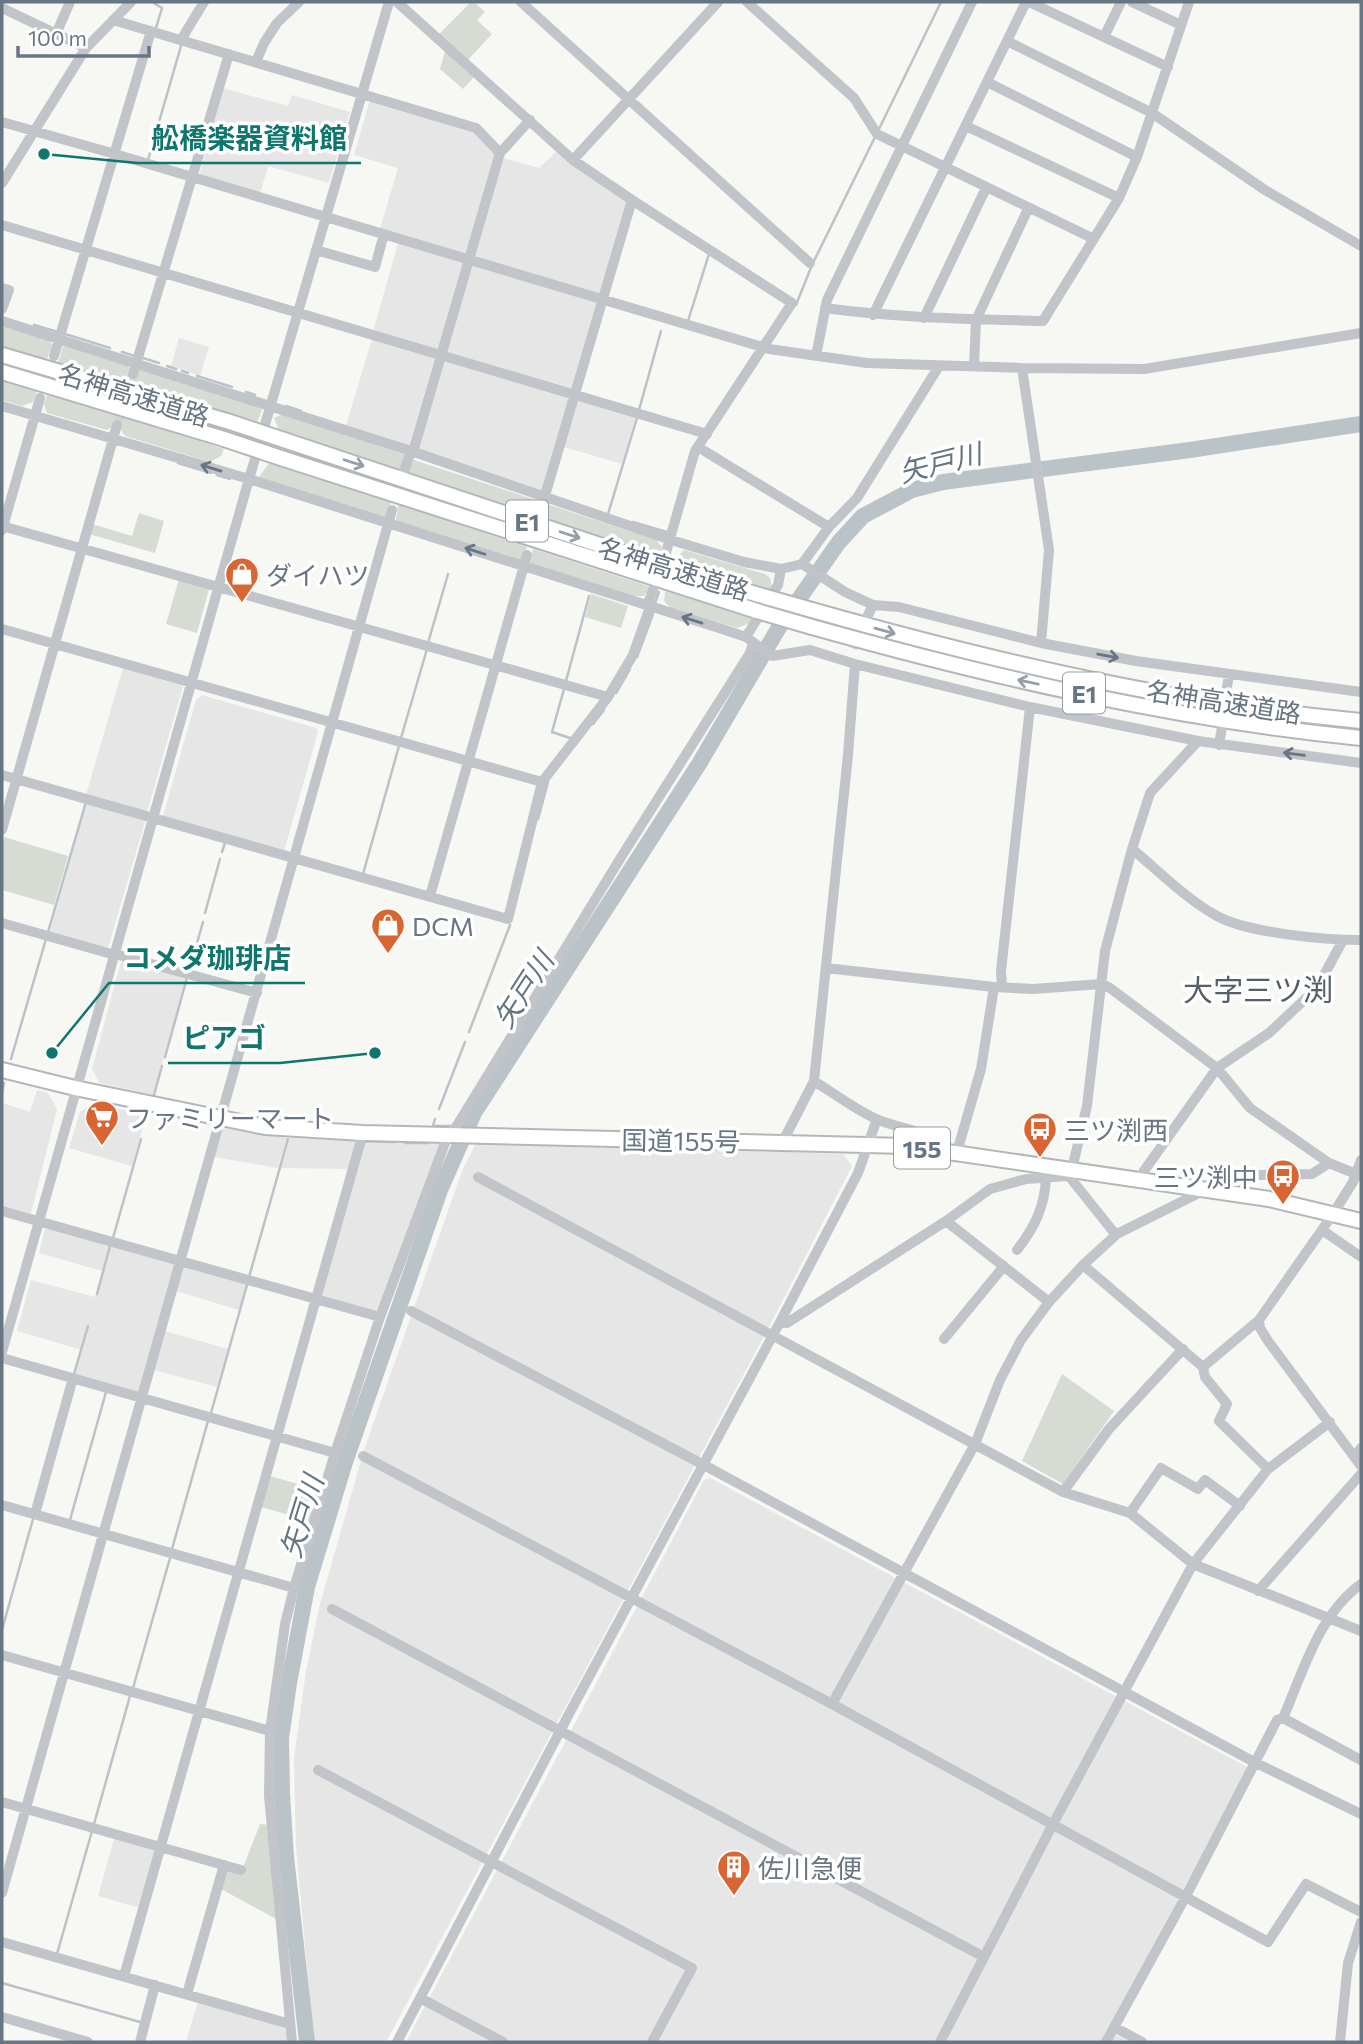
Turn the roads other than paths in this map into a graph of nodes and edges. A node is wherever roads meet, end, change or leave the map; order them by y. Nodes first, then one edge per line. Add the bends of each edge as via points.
1 (70, 2) edge
2 (131, 2) edge
3 (204, 2) edge
4 (299, 2) edge
5 (389, 2) edge
6 (397, 2) edge
7 (521, 2) edge
8 (718, 2) edge
9 (747, 2) edge
10 (972, 2) edge
11 (1028, 2) edge
12 (1121, 2) edge
13 (1132, 2) edge
14 (1189, 2) edge
15 (2, 8) edge
16 (113, 20) junction
17 (1181, 25) junction
18 (151, 31) junction
19 (56, 34) junction
20 (1104, 37) junction
21 (181, 40) junction
22 (1007, 41) junction
23 (86, 48) junction
24 (229, 54) junction
25 (256, 62) junction
26 (1168, 67) junction
27 (987, 82) junction
28 (362, 94) junction
29 (629, 99) junction
30 (1152, 113) junction
31 (530, 120) junction
32 (2, 122) edge
33 (965, 126) junction
34 (33, 131) junction
35 (902, 146) junction
36 (500, 153) junction
37 (115, 154) junction
38 (1137, 157) junction
39 (573, 160) junction
40 (945, 167) junction
41 (192, 177) junction
42 (2, 183) edge
43 (986, 188) junction
44 (1119, 198) junction
45 (632, 200) junction
46 (1028, 209) junction
47 (326, 218) junction
48 (2, 225) edge
49 (384, 234) junction
50 (1094, 239) junction
51 (1361, 246) edge
52 (86, 250) junction
53 (316, 250) junction
54 (469, 259) junction
55 (810, 263) dead end
56 (163, 273) junction
57 (2, 288) edge
58 (603, 299) junction
59 (825, 308) junction
60 (2, 309) edge
61 (298, 313) junction
62 (873, 315) junction
63 (925, 318) junction
64 (976, 320) junction
65 (2, 321) edge
66 (1361, 333) edge
67 (60, 338) junction
68 (764, 348) junction
69 (2, 355) edge
70 (441, 355) junction
71 (54, 356) dead end
72 (816, 356) junction
73 (137, 362) junction
74 (939, 366) junction
75 (974, 366) junction
76 (1022, 368) junction
77 (2, 372) edge
78 (133, 374) tunnel mouth
79 (574, 395) junction
80 (40, 398) dead end
81 (2, 406) edge
82 (270, 406) junction
83 (34, 416) junction
84 (117, 425) tunnel mouth
85 (707, 434) junction
86 (112, 438) junction
87 (698, 447) junction
88 (412, 452) junction
89 (404, 471) dead end
90 (249, 479) junction
91 (545, 498) junction
92 (392, 510) dead end
93 (539, 516) dead end
94 (388, 523) junction
95 (829, 527) junction
96 (2, 528) edge
97 (671, 540) junction
98 (80, 547) junction
99 (527, 555) dead end
100 (665, 556) dead end
101 (803, 566) junction
102 (524, 567) junction
103 (781, 569) junction
104 (219, 586) junction
105 (653, 590) dead end
106 (873, 605) junction
107 (648, 607) junction
108 (868, 615) tunnel mouth
109 (359, 626) junction
110 (2, 629) edge
111 (751, 642) junction
112 (1041, 643) junction
113 (53, 644) junction
114 (852, 648) tunnel mouth
115 (850, 662) junction
116 (496, 665) junction
117 (1229, 675) junction
118 (192, 682) junction
119 (1361, 692) edge
120 (1226, 693) dead end
121 (608, 697) junction
122 (1030, 707) junction
123 (1361, 721) edge
124 (332, 722) junction
125 (1222, 727) dead end
126 (1361, 738) edge
127 (1198, 741) junction
128 (1220, 744) junction
129 (468, 761) junction
130 (1361, 763) edge
131 (2, 775) edge
132 (16, 779) junction
133 (542, 782) junction
134 (154, 817) junction
135 (2, 830) edge
136 (1132, 849) junction
137 (294, 858) junction
138 (430, 896) junction
139 (2, 923) edge
140 (1343, 940) junction
141 (1361, 940) edge
142 (115, 954) junction
143 (826, 968) junction
144 (1102, 984) junction
145 (998, 987) junction
146 (257, 993) junction
147 (1217, 1068) junction
148 (2, 1070) edge
149 (814, 1081) junction
150 (75, 1088) junction
151 (222, 1119) junction
152 (877, 1119) junction
153 (363, 1133) junction
154 (450, 1135) junction
155 (782, 1143) junction
156 (869, 1146) junction
157 (950, 1152) junction
158 (1361, 1160) edge
159 (1329, 1163) junction
160 (1070, 1172) junction
161 (1359, 1175) edge
162 (478, 1177) dead end
163 (1046, 1177) junction
164 (1139, 1178) junction
165 (1207, 1189) junction
166 (2, 1211) edge
167 (1333, 1214) junction
168 (38, 1221) junction
169 (946, 1221) junction
170 (1361, 1221) edge
171 (1322, 1230) junction
172 (1116, 1235) junction
173 (1017, 1250) dead end
174 (1361, 1257) edge
175 (181, 1261) junction
176 (1083, 1265) junction
177 (1004, 1266) junction
178 (316, 1299) junction
179 (1049, 1302) junction
180 (411, 1311) dead end
181 (380, 1317) junction
182 (1259, 1320) junction
183 (780, 1322) junction
184 (773, 1336) junction
185 (944, 1339) dead end
186 (1183, 1349) junction
187 (2, 1352) edge
188 (2, 1358) edge
189 (1203, 1367) junction
190 (73, 1378) junction
191 (142, 1398) junction
192 (1329, 1422) junction
193 (277, 1436) junction
194 (975, 1444) junction
195 (335, 1453) junction
196 (1358, 1453) edge
197 (363, 1456) dead end
198 (704, 1465) junction
199 (1361, 1466) edge
200 (1268, 1469) junction
201 (1361, 1474) edge
202 (1063, 1492) junction
203 (2, 1505) edge
204 (1240, 1506) junction
205 (1130, 1513) junction
206 (35, 1514) junction
207 (104, 1533) junction
208 (1193, 1563) junction
209 (238, 1572) junction
210 (906, 1574) junction
211 (1361, 1584) edge
212 (294, 1588) junction
213 (1258, 1591) junction
214 (632, 1598) junction
215 (331, 1609) dead end
216 (1328, 1618) junction
217 (1361, 1631) edge
218 (2, 1655) edge
219 (64, 1673) junction
220 (1125, 1693) junction
221 (832, 1704) junction
222 (199, 1711) junction
223 (1283, 1718) junction
224 (270, 1731) junction
225 (559, 1732) junction
226 (1361, 1760) edge
227 (1256, 1763) junction
228 (318, 1770) dead end
229 (2, 1801) edge
230 (26, 1808) junction
231 (1361, 1814) edge
232 (1053, 1824) junction
233 (160, 1846) junction
234 (492, 1861) junction
235 (224, 1865) junction
236 (242, 1870) dead end
237 (2, 1893) edge
238 (1186, 1896) junction
239 (1361, 1912) edge
240 (1361, 1922) edge
241 (2, 1942) edge
242 (984, 1957) junction
243 (124, 1976) junction
244 (155, 1985) junction
245 (187, 1994) junction
246 (420, 1998) junction
247 (2, 2017) edge
248 (290, 2024) junction
249 (1114, 2027) junction
250 (88, 2042) edge
251 (140, 2042) edge
252 (292, 2042) edge
253 (397, 2042) edge
254 (503, 2042) edge
255 (652, 2042) edge
256 (940, 2042) edge
257 (1106, 2042) edge
258 (1142, 2042) edge
259 (1340, 2042) edge

1 - 19 street
2 - 16 street
3 - 21 street
4 - 25 street via 277,23
5 - 28 street
6 - 31 street
7 - 29 street
8 - 29 street
9 - 35 street via 853,98 877,134
10 - 35 street
11 - 20 street
11 - 22 street
12 - 20 street
13 - 17 street
14 - 17 street
15 - 19 street
16 - 18 street
16 - 23 street
17 - 26 street
18 - 21 street
18 - 37 street
19 - 23 street
20 - 26 street
21 - 24 street
22 - 27 street
22 - 30 street
23 - 34 street
24 - 25 street
24 - 41 street
25 - 28 street
26 - 30 street
27 - 33 street
27 - 38 street
28 - 36 street via 476,128
28 - 47 street
29 - 39 street
29 - 55 street
30 - 38 street
30 - 51 street via 1265,191
31 - 36 street
31 - 39 street
32 - 34 street
33 - 40 street
33 - 44 street
34 - 37 street
34 - 42 street
35 - 40 street
35 - 59 street
36 - 54 street
37 - 41 street
37 - 52 street
38 - 44 street
39 - 45 street
40 - 43 street
40 - 62 street
41 - 47 street
41 - 56 street
43 - 46 street
43 - 63 street
44 - 50 street
45 - 58 street
45 - 68 street via 792,303
46 - 50 street
46 - 64 street
47 - 49 street
47 - 53 street
48 - 52 street
49 - 53 street via 375,267
49 - 54 street
50 - 64 street via 1043,321
52 - 56 street
52 - 67 street
53 - 61 street
54 - 58 street
54 - 70 street
56 - 61 street
56 - 73 street
57 - 60 street via 9,290
58 - 68 street
58 - 79 street
59 - 62 street
59 - 72 street
61 - 70 street
61 - 82 street
62 - 63 street
63 - 64 street
64 - 75 street
65 - 67 street
66 - 76 street via 1144,369
67 - 71 street
67 - 73 street
68 - 72 street
68 - 85 street
69 -> 123 highway, 名神高速道路 / E1, bridge via 230,422 681,572 905,636 1070,674 1250,707
70 - 79 street
70 - 88 street
72 - 74 street
73 - 78 street
73 - 82 street
74 - 75 street
74 - 95 street via 858,498
75 - 76 street
76 - 112 street via 1049,550
126 -> 77 highway, 名神高速道路 / E1, bridge via 1149,707 1013,679 812,627
79 - 85 street
79 - 91 street
80 - 83 street
81 - 83 street
82 - 88 street
82 - 90 street
83 - 86 street
83 - 96 street
84 - 86 street
85 - 87 street
90 -> 86 street
86 - 98 street
87 - 95 street
87 - 97 street
88 - 89 street
88 - 91 street
90 - 94 street
90 - 104 street
91 - 93 street
91 - 97 street
92 - 94 street
102 -> 94 street
94 - 109 street
95 - 101 street
96 - 98 street
97 - 100 street
97 - 103 street
98 - 104 street
98 - 113 street
99 - 102 street
101 - 103 street
101 - 106 street
102 - 107 street
102 - 116 street
103 - 111 street
104 - 109 street
104 - 118 street
105 - 107 street
106 - 108 street
106 - 112 street via 899,607
111 -> 107 street
107 - 121 street via 633,655
109 - 116 street
109 - 124 street
110 - 113 street
111 - 115 street via 772,656 810,650
111 - 154 street via 750,653
112 -> 117 street
113 - 118 street
113 - 132 street
114 - 115 street
115 - 122 street
115 - 143 street
116 - 121 street
116 - 129 street
117 - 119 street
117 - 120 street
118 - 124 street
118 - 134 street
121 - 133 street
122 - 127 street
122 - 145 street
124 - 129 street
124 - 137 street
125 - 128 street
127 - 128 street
127 - 136 street via 1150,793
130 -> 128 street
129 - 133 street
129 - 138 street
131 - 132 street
132 - 134 street
132 - 135 street
133 - 138 street via 508,919
134 - 137 street
134 - 142 street
136 - 140 street via 1217,916 1244,927
136 - 144 street via 1105,951
137 - 138 street
137 - 146 street
139 - 142 street
140 - 141 street
140 - 147 street via 1317,988 1269,1034
142 - 146 street
142 - 150 street
143 - 145 street
143 - 149 street
144 - 145 street
144 - 147 street
144 - 160 street via 1087,1106
145 - 157 street via 981,1069
146 - 151 street
147 - 159 street via 1250,1108
147 - 164 street
148 - 150 highway, 国道155号 / 155
149 - 152 street
149 - 155 street
150 - 151 highway, 国道155号 / 155
150 - 168 street
151 - 153 highway, 国道155号 / 155 via 273,1128
151 - 175 street
152 - 156 street
152 - 157 street via 920,1133
153 - 154 highway, 国道155号 / 155
153 - 178 street
154 - 155 highway, 国道155号 / 155
154 - 181 street
155 - 156 highway, 国道155号 / 155
156 - 157 highway, 国道155号 / 155
156 - 183 street
157 - 160 highway, 国道155号 / 155
158 - 161 street
159 - 161 street
159 - 165 street via 1312,1174 1219,1177
160 - 163 street
160 - 164 highway, 国道155号 / 155
160 - 172 street
161 - 167 street
162 - 184 street
163 - 169 street via 990,1189
163 - 173 street via 1040,1215
164 - 165 highway, 国道155号 / 155
165 - 167 highway, 国道155号 / 155
165 - 172 street
166 - 168 street
167 - 170 highway, 国道155号 / 155
167 - 171 street
168 - 175 street
168 - 187 street
169 - 177 street
169 - 183 street via 787,1323
171 - 174 street
171 - 182 street
172 - 176 street
175 - 178 street
175 - 191 street
176 - 179 street
176 - 186 street
177 - 179 street
177 - 185 street
178 - 181 street
178 - 193 street
179 - 194 street via 1000,1380
180 - 198 street
181 - 195 street
182 - 189 street
182 - 192 street via 1268,1341
183 - 184 street
184 - 194 street
184 - 198 street
186 - 189 street
186 - 202 street via 1109,1429
188 - 190 street
189 - 200 street via 1205,1377 1227,1404 1219,1421
190 - 191 street
190 - 206 street
191 - 193 street
191 - 207 street
192 - 196 street
192 - 200 street
193 - 195 street
193 - 209 street
194 - 202 street
194 - 210 street
195 - 212 street
196 - 199 street
197 - 214 street
198 - 210 street
198 - 214 street
200 - 204 street
201 - 213 street
202 - 205 street
203 - 206 street
204 - 205 street via 1205,1480 1198,1489 1161,1468
204 - 208 street
205 - 208 street
206 - 207 street
207 - 209 street
207 - 219 street
208 - 213 street
208 - 220 street
209 - 212 street
209 - 222 street
210 - 220 street
210 - 221 street
211 - 216 street
212 - 224 street
213 - 216 street
214 - 221 street
214 - 225 street
215 - 225 street
216 - 217 street
216 - 223 street
218 - 219 street
219 - 222 street
219 - 230 street
220 - 227 street
220 - 232 street
221 - 232 street
222 - 224 street
222 - 233 street
223 - 226 street
223 - 227 street via 1277,1720
224 - 248 street via 269,1796
225 - 234 street
225 - 242 street
227 - 231 street
227 - 238 street
228 - 234 street
229 - 230 street
230 - 233 street
230 - 237 street
232 - 238 street
232 - 242 street
233 - 235 street
233 - 243 street
234 - 246 street
234 - 255 street via 692,1968
235 - 236 street
235 - 245 street
238 - 239 street via 1269,1942 1306,1884
238 - 249 street
240 - 259 street via 1348,1963
241 - 243 street
242 - 256 street
243 - 244 street
244 - 245 street
244 - 251 street
245 - 248 street
246 - 253 street
246 - 254 street
247 - 250 street
248 - 252 street
249 - 257 street
249 - 258 street

